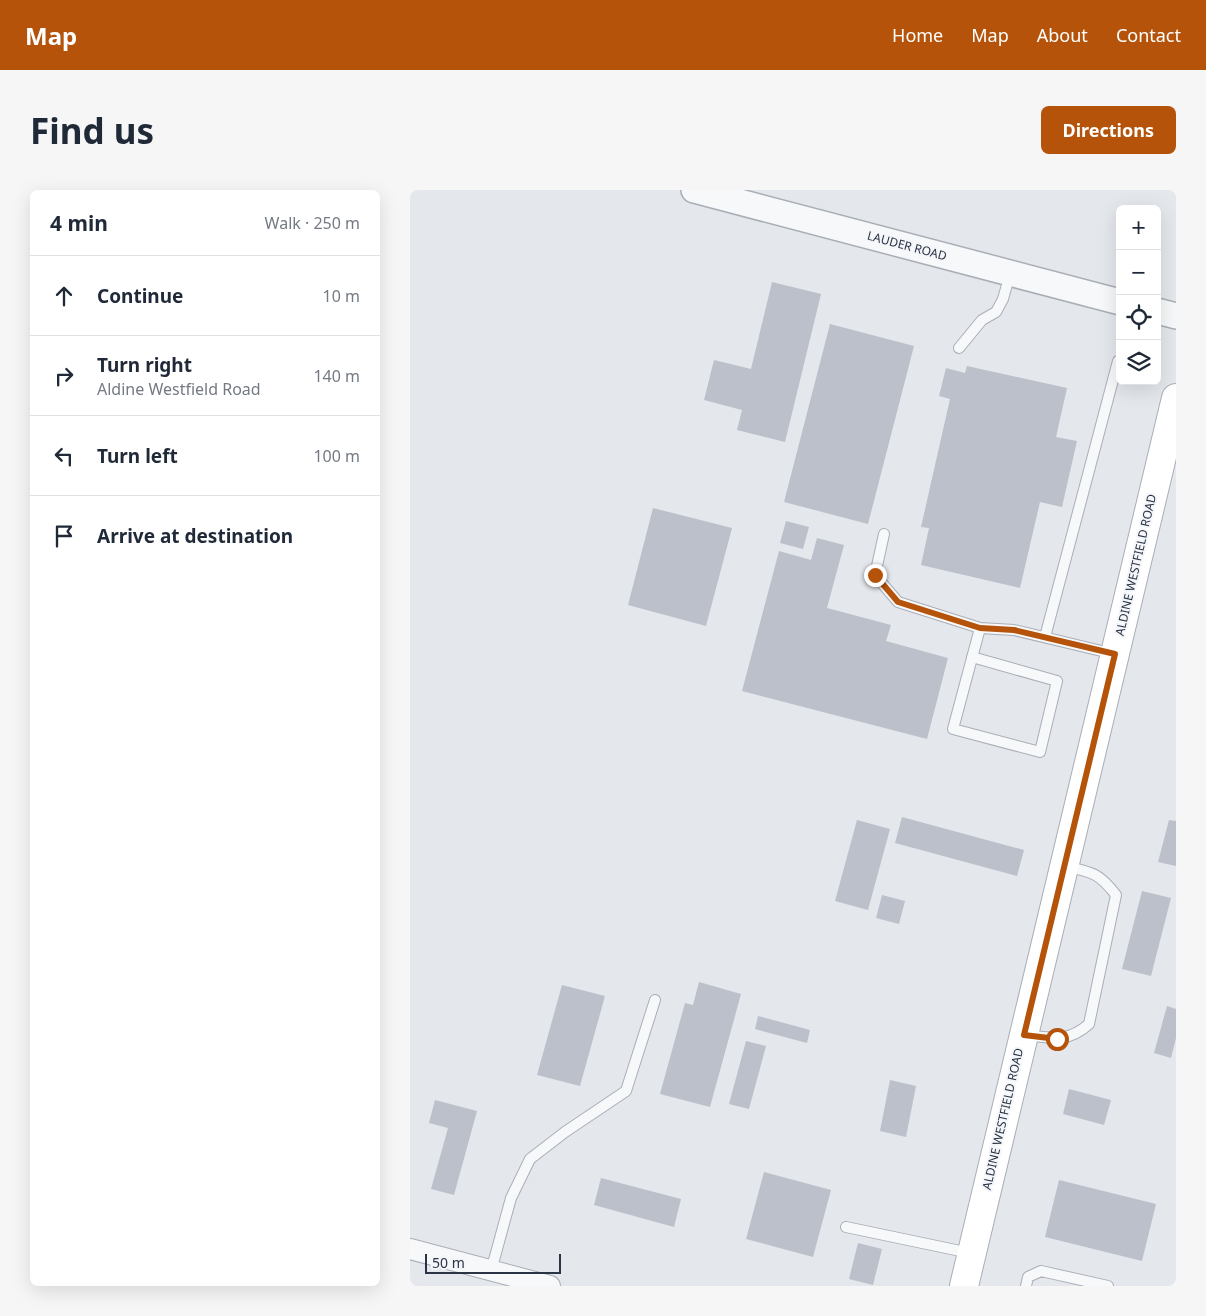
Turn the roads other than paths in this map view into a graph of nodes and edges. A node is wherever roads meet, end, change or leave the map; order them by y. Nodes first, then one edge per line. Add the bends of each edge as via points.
1 (694, 190) edge
2 (736, 195) edge
3 (1010, 273) junction
4 (1116, 301) edge
5 (1161, 312) edge
6 (1176, 316) edge
7 (959, 348) dead end
8 (1116, 369) edge
9 (1176, 398) edge
10 (884, 534) dead end
11 (980, 628) junction
12 (1045, 637) junction
13 (1115, 654) junction
14 (972, 657) junction
15 (1064, 865) junction
16 (655, 1000) dead end
17 (1024, 1035) junction
18 (846, 1227) dead end
19 (410, 1249) edge
20 (971, 1254) junction
21 (491, 1271) junction
22 (550, 1286) edge
23 (964, 1286) edge
24 (1026, 1286) edge
25 (1108, 1286) edge

1 - 2 street, LAUDER ROAD
2 - 3 street, LAUDER ROAD
3 - 4 street, LAUDER ROAD
3 - 7 lane via 996,312 982,320
5 - 6 street
8 - 12 lane
9 - 13 main road, ALDINE WESTFIELD ROAD
10 - 11 lane via 875,575 898,602
11 - 12 lane via 1014,630
11 - 14 lane
12 - 13 lane
13 - 15 main road, ALDINE WESTFIELD ROAD
14 - 14 lane via 953,729 1040,752 1057,681
15 - 17 main road, ALDINE WESTFIELD ROAD
15 - 17 lane via 1102,878 1116,895 1088,1024 1078,1034 1057,1039
16 - 21 lane via 626,1091 530,1159 511,1198
17 - 20 main road, ALDINE WESTFIELD ROAD
18 - 20 lane
19 - 21 street
20 - 23 main road, ALDINE WESTFIELD ROAD
21 - 22 street
24 - 25 lane via 1028,1277 1041,1271

